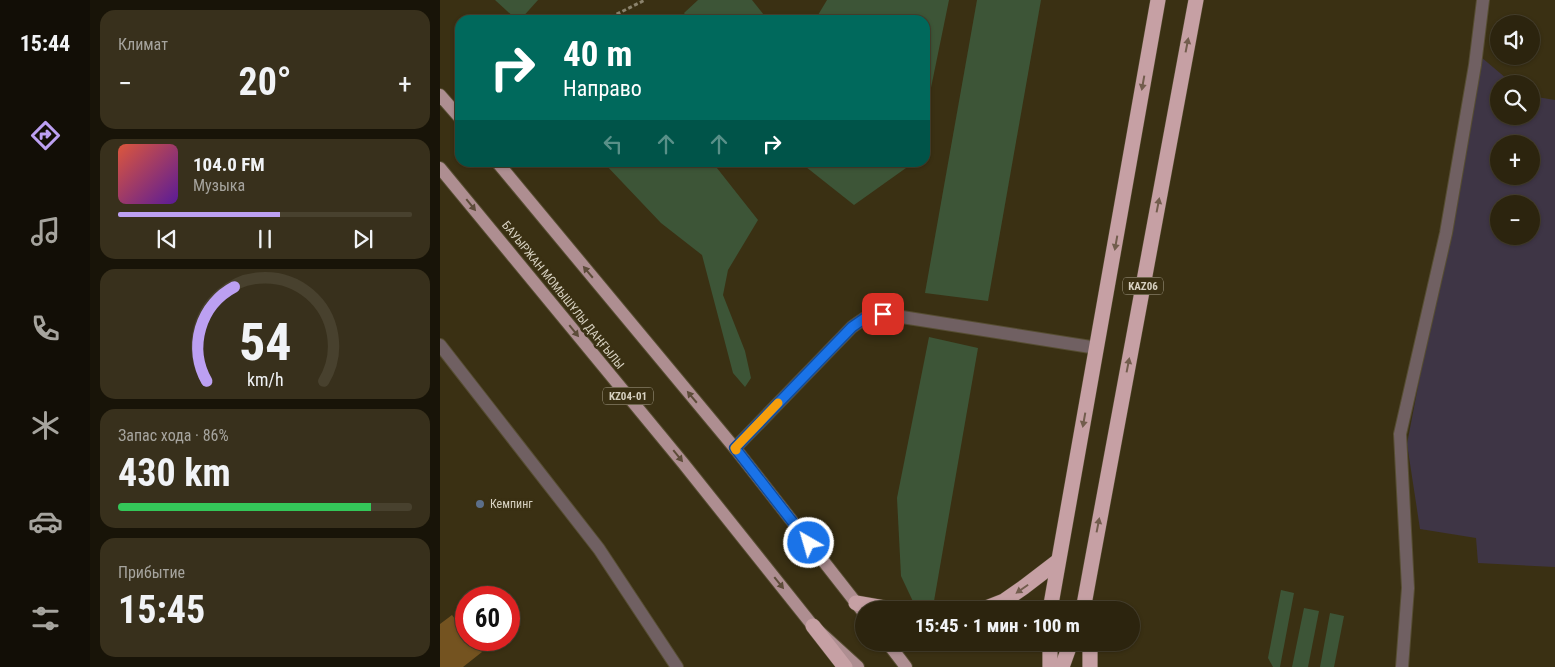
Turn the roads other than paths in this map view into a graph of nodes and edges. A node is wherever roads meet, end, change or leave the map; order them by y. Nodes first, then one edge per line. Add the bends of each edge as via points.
1 (1158, 0) edge
2 (1196, 0) edge
3 (1483, 0) edge
4 (440, 94) edge
5 (455, 112) edge
6 (501, 167) edge
7 (440, 168) edge
8 (440, 345) edge
9 (1097, 348) junction
10 (735, 448) junction
11 (1058, 561) junction
12 (1090, 572) junction
13 (1004, 601) edge
14 (1051, 601) edge
15 (1085, 601) edge
16 (1090, 601) edge
17 (855, 602) edge
18 (813, 626) junction
19 (894, 651) edge
20 (1050, 651) edge
21 (1068, 651) edge
22 (1090, 651) edge
23 (677, 667) edge
24 (845, 667) edge
25 (858, 667) edge
26 (906, 667) edge
27 (1050, 667) edge
28 (1062, 667) edge
29 (1090, 667) edge
30 (1402, 667) edge

1 -> 9 highway, KАZ06
12 -> 2 highway, KАZ06
3 - 30 street via 1446,234 1400,434 1408,588
4 - 5 main road
10 -> 6 main road
7 -> 18 main road, БАУЫРЖАН МОМЫШҰЛЫ ДАҢҒЫЛЫ / KZ04-01
8 - 23 street via 599,549
9 - 10 street via 883,314 865,318 852,327
9 -> 11 highway, KАZ06
10 - 17 main road
11 -> 13 highway
11 - 14 highway, KАZ06
12 - 15 highway, KАZ06
12 - 16 highway
18 - 24 highway, KZ04-01
18 - 25 main road, БАУЫРЖАН МОМЫШҰЛЫ ДАҢҒЫЛЫ / KZ04-01
19 - 26 main road
20 - 27 highway
21 - 28 highway
22 - 29 highway

